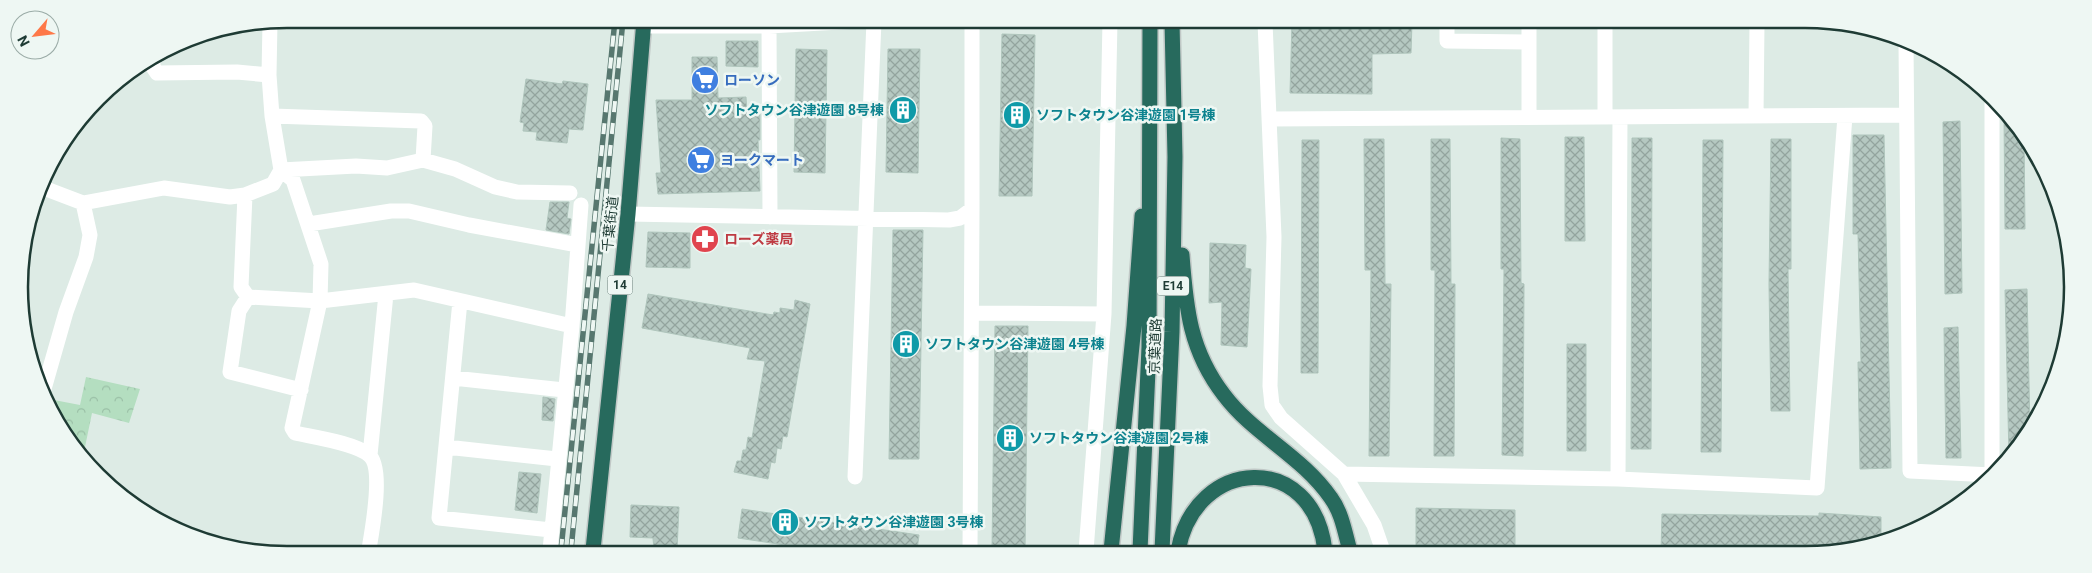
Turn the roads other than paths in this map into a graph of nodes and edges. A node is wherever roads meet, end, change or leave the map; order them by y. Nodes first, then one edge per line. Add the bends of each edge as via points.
1 (270, 28) edge
2 (643, 28) edge
3 (769, 28) edge
4 (874, 28) edge
5 (972, 28) edge
6 (1110, 28) edge
7 (1150, 28) edge
8 (1172, 28) edge
9 (1265, 28) edge
10 (1447, 28) edge
11 (1529, 28) edge
12 (1605, 28) edge
13 (1758, 28) edge
14 (1529, 42) junction
15 (1906, 47) edge
16 (153, 65) edge
17 (269, 75) junction
18 (1992, 107) edge
19 (1151, 114) junction
20 (1906, 115) junction
21 (272, 116) junction
22 (1756, 116) junction
23 (1845, 116) junction
24 (1613, 117) junction
25 (1530, 118) junction
26 (1269, 119) junction
27 (1175, 157) junction
28 (423, 160) junction
29 (281, 170) junction
30 (46, 189) edge
31 (570, 192) dead end
32 (245, 195) junction
33 (83, 203) junction
34 (581, 205) dead end
35 (972, 209) junction
36 (628, 214) junction
37 (770, 217) junction
38 (866, 219) junction
39 (309, 224) junction
40 (578, 245) junction
41 (386, 294) junction
42 (248, 297) junction
43 (320, 301) junction
44 (460, 301) junction
45 (972, 313) junction
46 (1104, 314) junction
47 (572, 326) junction
48 (453, 378) junction
49 (46, 383) edge
50 (301, 390) junction
51 (564, 390) junction
52 (446, 447) junction
53 (370, 455) junction
54 (557, 459) junction
55 (1992, 466) edge
56 (1344, 474) junction
57 (1984, 475) edge
58 (855, 477) dead end
59 (1618, 479) junction
60 (551, 530) junction
61 (369, 546) edge
62 (550, 546) edge
63 (593, 546) edge
64 (970, 546) edge
65 (1086, 546) edge
66 (1112, 546) edge
67 (1140, 546) edge
68 (1162, 546) edge
69 (1180, 546) edge
70 (1324, 546) edge
71 (1349, 546) edge
72 (1381, 546) edge

1 - 17 street
2 - 36 highway, 千葉街道 / 14
3 - 37 street
4 - 38 street
5 - 35 street
6 - 46 street
7 - 19 highway, 京葉道路 / E14
8 - 27 highway, 京葉道路 / E14
9 - 26 street
10 - 14 street via 1447,41
11 - 14 street
12 - 24 street
13 - 22 street
14 - 25 street
15 - 20 street
16 - 17 street via 157,73
17 - 21 street
18 - 55 street
19 - 66 highway
19 - 67 highway, 京葉道路 / E14 via 1149,347
20 - 23 street
20 - 57 street via 1910,471
21 - 28 street via 421,121 425,126
21 - 29 street
22 - 23 street
22 - 24 street
23 - 59 street via 1817,488
24 - 25 street
24 - 59 street
25 - 26 street
26 - 56 street via 1274,237 1272,405 1281,418
27 - 68 highway, 京葉道路 / E14
27 - 71 highway via 1185,300 1188,323 1197,349 1224,396 1315,477 1332,499 1343,522
28 - 29 street via 388,168 356,166
28 - 31 street via 517,192
29 - 32 street via 273,184
29 - 39 street via 293,180
30 - 33 street
32 - 33 street via 164,188
32 - 42 street via 241,287
33 - 49 street via 90,235 86,257
34 - 40 street
35 - 38 street via 960,218 949,220
35 - 45 street
36 - 37 street
36 - 63 highway, 千葉街道 / 14
37 - 38 street
38 - 58 street
39 - 40 street via 409,211
39 - 43 street via 322,264
40 - 47 street
41 - 43 street
41 - 44 street via 414,290
41 - 53 street
42 - 43 street
42 - 50 street via 239,312 230,372
43 - 50 street
44 - 47 street
44 - 48 street
45 - 46 street
45 - 64 street
46 - 65 street
47 - 51 street
48 - 51 street
48 - 52 street
50 - 53 street via 292,428 295,433 341,443
51 - 54 street
52 - 54 street
52 - 60 street via 439,518
53 - 61 street via 375,464 376,480
54 - 60 street
56 - 59 street
56 - 72 street via 1374,525
60 - 62 street
69 - 70 highway via 1185,526 1206,497 1234,480 1251,476 1269,478 1299,495 1312,508

